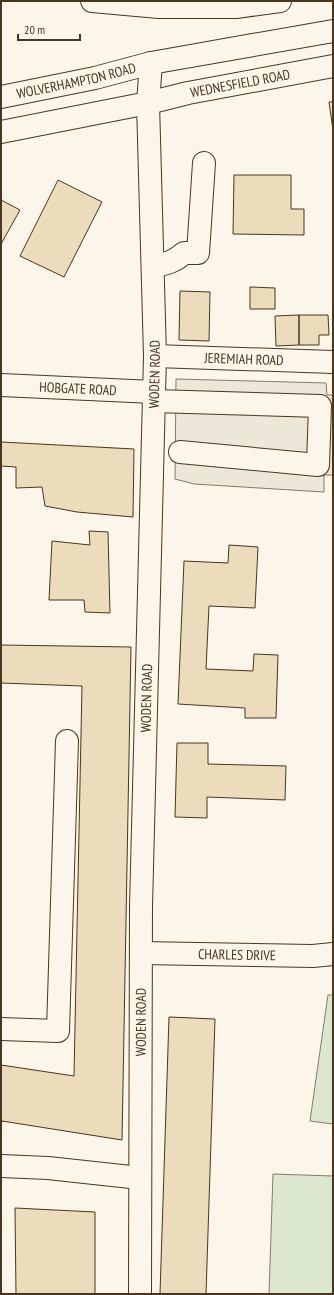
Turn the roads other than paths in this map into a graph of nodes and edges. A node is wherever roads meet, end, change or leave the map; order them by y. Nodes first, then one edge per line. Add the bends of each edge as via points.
1 (92, 1) edge
2 (280, 1) edge
3 (236, 4) edge
4 (333, 31) edge
5 (152, 63) junction
6 (333, 66) edge
7 (1, 98) edge
8 (148, 103) junction
9 (1, 132) edge
10 (204, 163) dead end
11 (152, 266) junction
12 (155, 356) junction
13 (333, 362) edge
14 (1, 385) edge
15 (154, 397) junction
16 (180, 452) dead end
17 (67, 741) dead end
18 (140, 953) junction
19 (333, 954) edge
20 (1, 1029) edge
21 (1, 1166) edge
22 (140, 1178) junction
23 (140, 1294) edge

1 - 3 street via 159,8
2 - 3 street
4 - 5 street
5 - 7 street, WOLVERHAMPTON ROAD
5 - 8 street, WODEN ROAD
6 - 8 street, WEDNESFIELD ROAD
8 - 9 street
8 - 11 street, WODEN ROAD
10 - 11 street via 198,253 184,253 176,260
11 - 12 street, WODEN ROAD
12 - 13 street, JEREMIAH ROAD
12 - 15 street, WODEN ROAD
14 - 15 street, HOBGATE ROAD
15 - 16 street, HOBGATE ROAD via 320,406 318,465
15 - 18 street, WODEN ROAD
17 - 20 street via 58,1031
18 - 19 street, CHARLES DRIVE via 313,956
18 - 22 street, WODEN ROAD
21 - 22 street via 48,1168
22 - 23 street, WODEN ROAD

